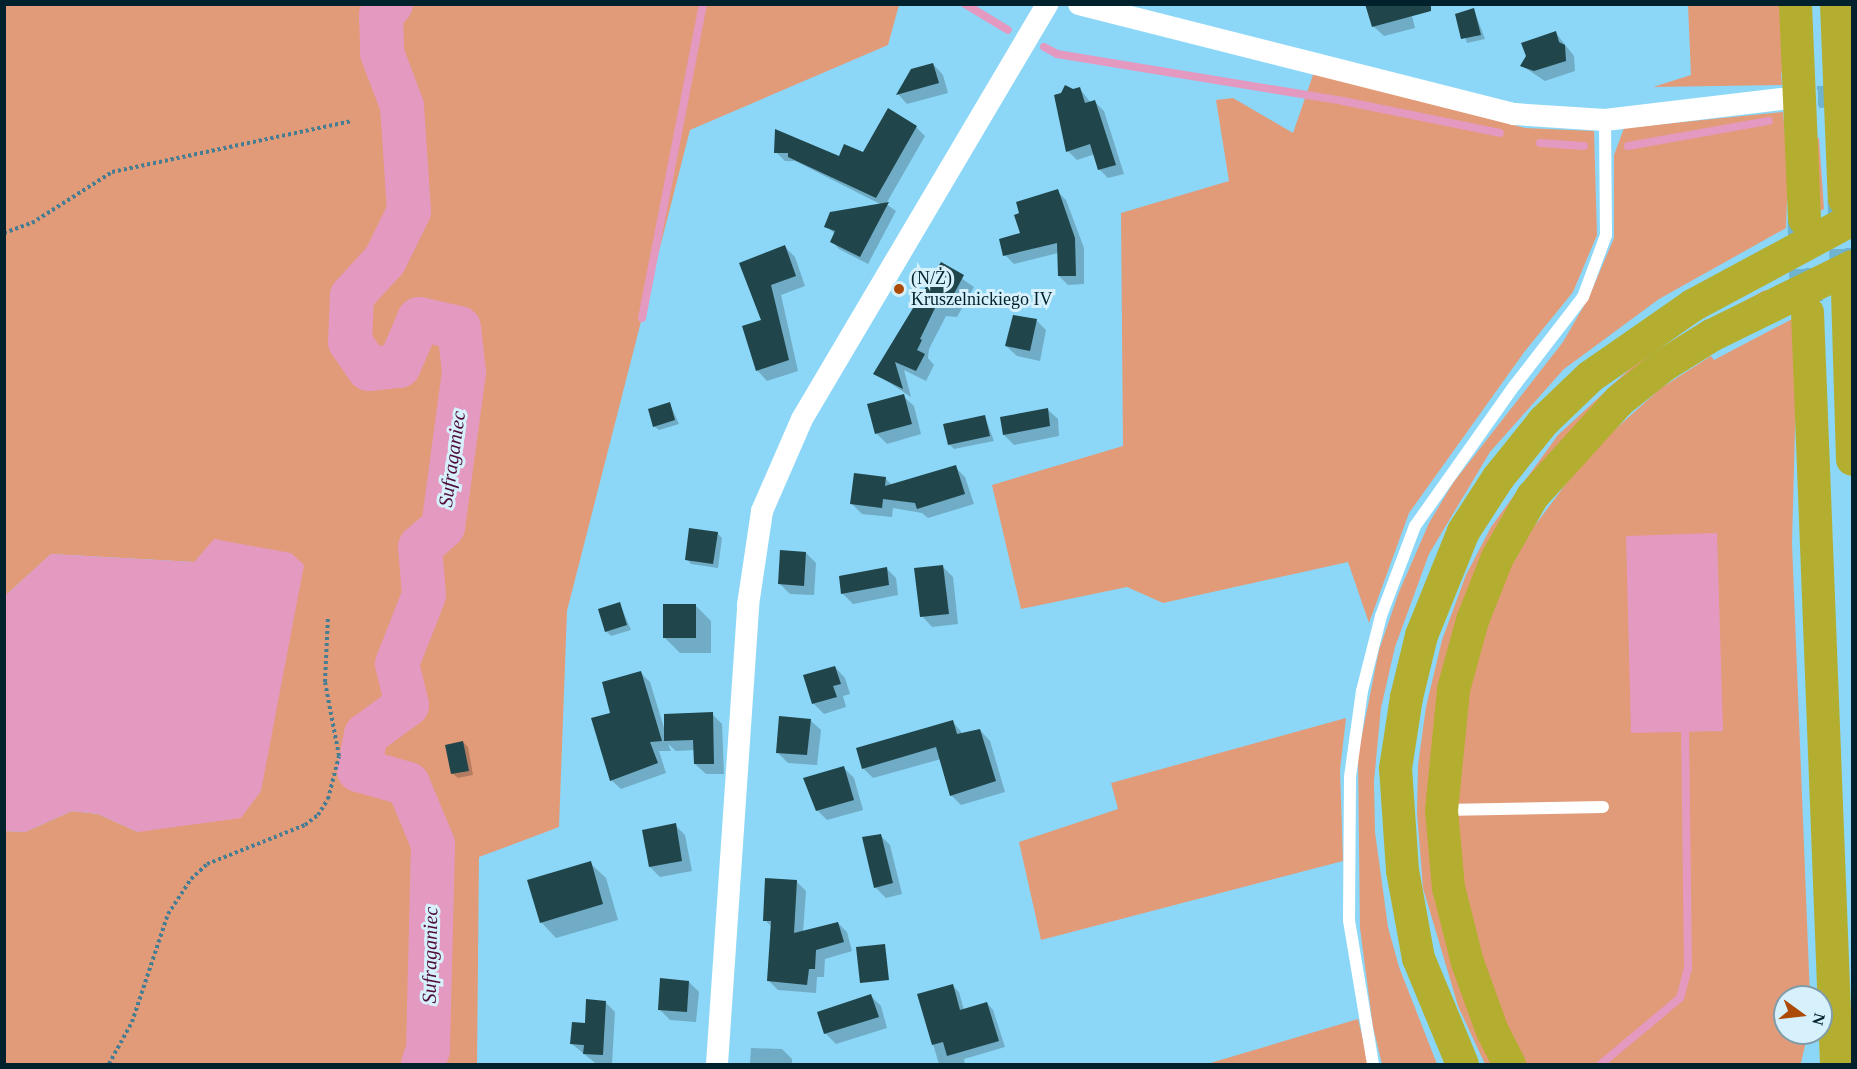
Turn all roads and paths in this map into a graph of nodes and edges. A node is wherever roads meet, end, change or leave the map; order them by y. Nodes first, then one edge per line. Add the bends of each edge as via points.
1 (1047, 4) edge
2 (1079, 4) edge
3 (1795, 4) edge
4 (1836, 4) edge
5 (1790, 86) junction
6 (1605, 120) junction
7 (351, 121) dead end
8 (1848, 209) edge
9 (1804, 219) tunnel mouth
10 (4, 233) edge
11 (1850, 279) edge
12 (1807, 312) tunnel mouth
13 (1852, 459) edge
14 (328, 616) dead end
15 (1603, 807) dead end
16 (1441, 810) junction
17 (1832, 969) junction
18 (109, 1065) edge
19 (717, 1065) edge
20 (1373, 1065) edge
21 (1462, 1065) edge
22 (1509, 1065) edge
23 (1813, 1065) edge
24 (1836, 1065) edge

1 - 19 street via 802,419 762,511 748,605
2 - 6 street via 1514,114
3 - 5 highway
4 - 8 highway
5 - 6 street
5 - 9 highway via 1801,139
6 - 20 lane via 1606,235 1582,297 1416,526 1381,616 1362,691 1350,777 1349,920
7 - 10 path via 112,172 32,223
8 - 21 highway via 1635,342 1590,376 1551,414 1498,477 1463,531 1418,645 1395,768 1402,870 1418,958
11 - 13 highway
11 - 16 highway via 1711,335 1637,386 1575,445 1532,496 1497,557 1472,620 1453,689
12 - 17 highway
14 - 18 path via 325,682 339,756 327,799 318,815 305,825 207,864 191,879 168,914 132,1022
15 - 16 lane
16 - 22 highway via 1448,887 1464,951 1492,1031
17 - 23 highway
17 - 24 highway

